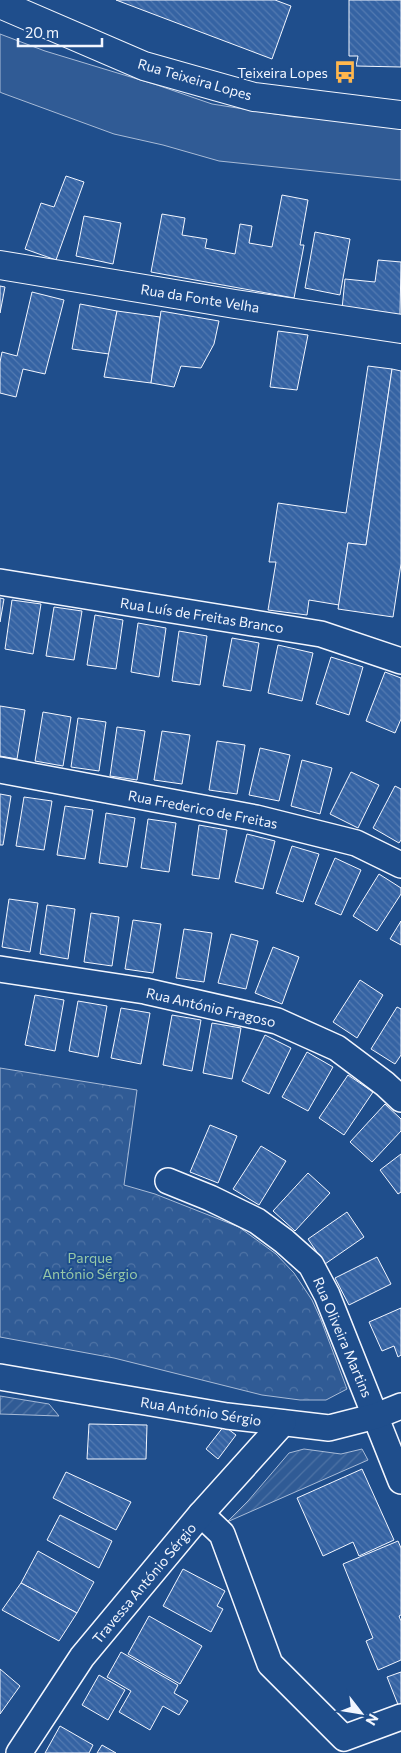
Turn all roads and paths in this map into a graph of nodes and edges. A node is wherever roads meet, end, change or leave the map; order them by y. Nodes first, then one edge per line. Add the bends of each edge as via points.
1 (0, 4) edge
2 (401, 115) edge
3 (0, 264) edge
4 (401, 330) edge
5 (0, 582) edge
6 (401, 662) edge
7 (0, 770) edge
8 (401, 865) edge
9 (0, 969) edge
10 (401, 1099) edge
11 (168, 1181) dead end
12 (0, 1377) edge
13 (401, 1406) edge
14 (376, 1416) junction
15 (283, 1423) junction
16 (401, 1482) edge
17 (201, 1514) junction
18 (401, 1717) edge
19 (18, 1753) edge

1 - 2 street, Rua Teixeira Lopes via 144,66 254,97
3 - 4 street, Rua da Fonte Velha
5 - 6 street, Rua Luís de Freitas Branco via 321,634
7 - 8 street, Rua Frederico de Freitas via 256,818 356,843
9 - 10 street, Rua António Fragoso via 144,992 277,1021 337,1048
11 - 14 street, Rua Oliveira Martins via 257,1220 311,1265 327,1295
12 - 15 street, Rua António Sérgio
13 - 14 street, Rua António Sérgio
14 - 15 street, Rua António Sérgio via 329,1428
14 - 16 street, Rua Oliveira Martins
15 - 17 street, Travessa António Sérgio
17 - 18 street via 222,1534 270,1664 344,1738
17 - 19 street, Travessa António Sérgio via 82,1657

